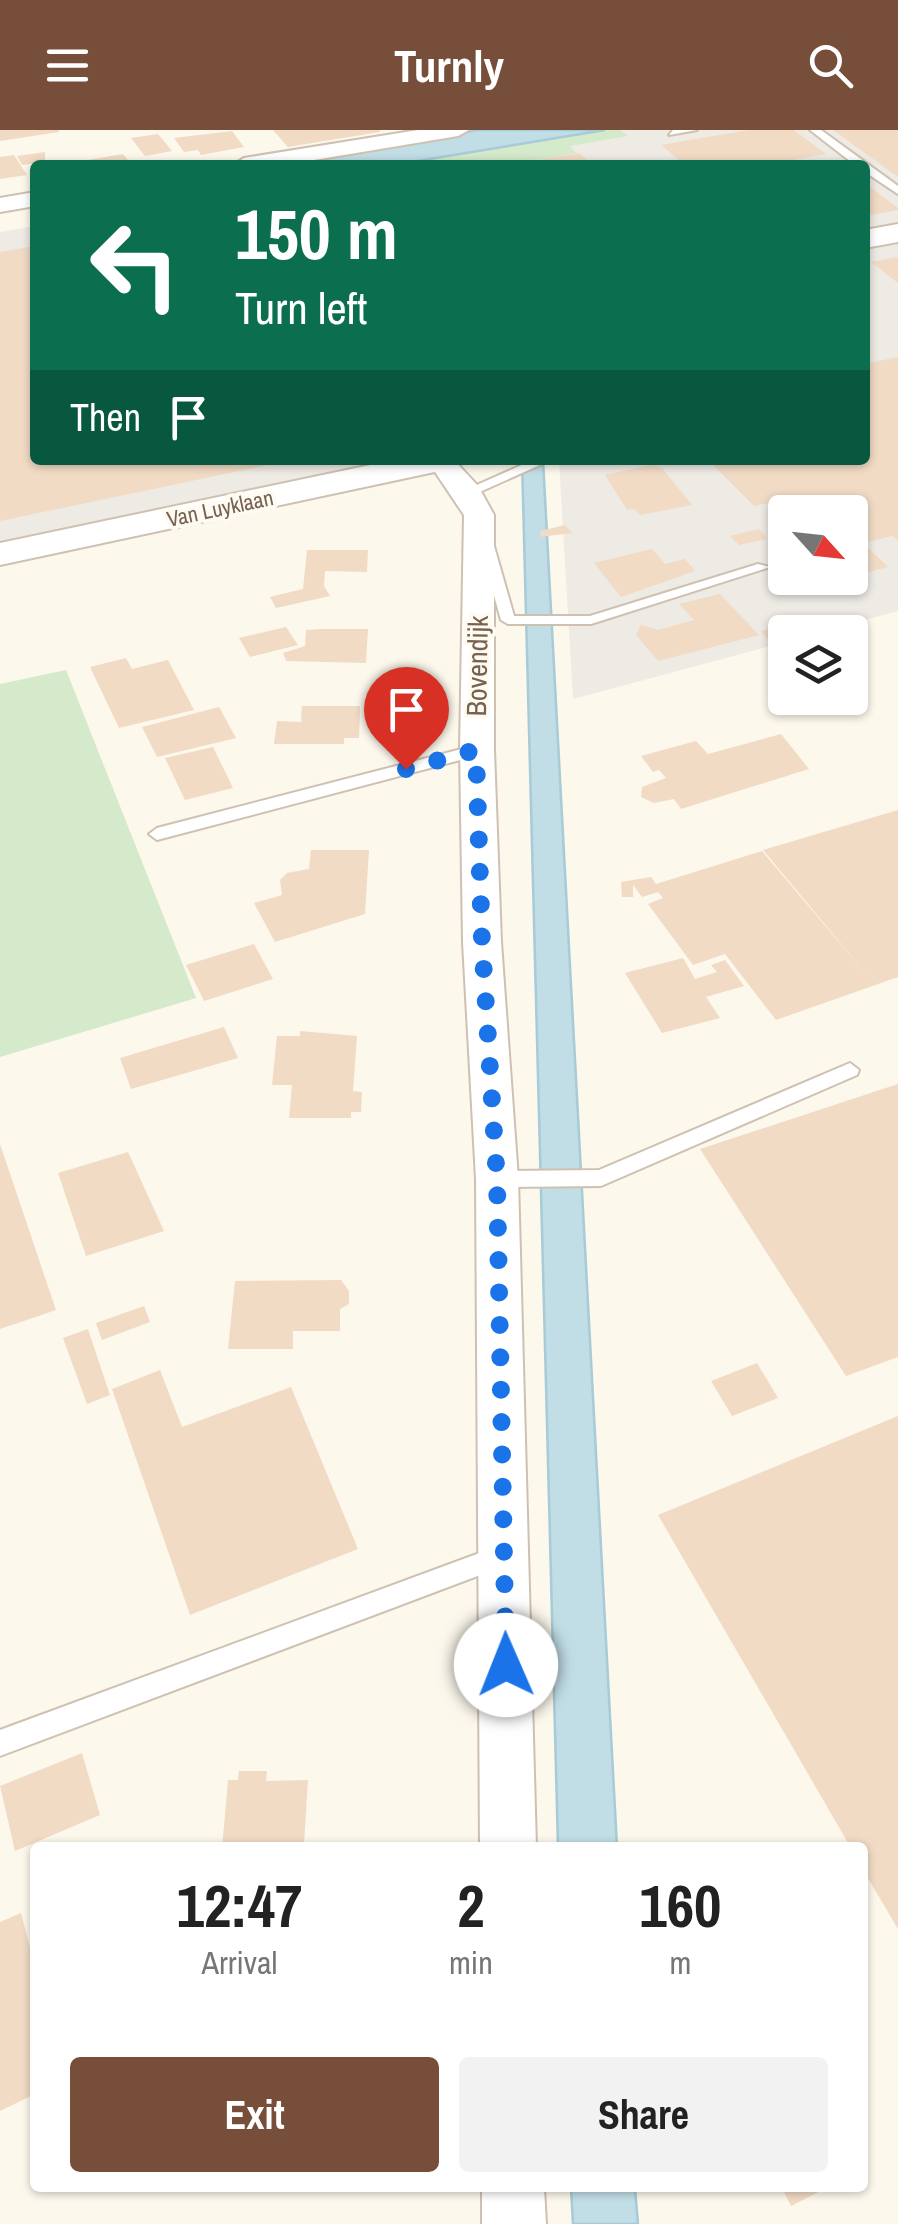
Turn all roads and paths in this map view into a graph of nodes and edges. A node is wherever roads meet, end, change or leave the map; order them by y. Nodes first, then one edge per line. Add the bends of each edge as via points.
1 (458, 130) edge
2 (692, 130) edge
3 (815, 130) edge
4 (674, 133) dead end
5 (275, 160) edge
6 (856, 160) edge
7 (870, 170) edge
8 (898, 191) edge
9 (30, 200) edge
10 (0, 205) edge
11 (898, 233) edge
12 (870, 238) edge
13 (526, 465) edge
14 (467, 481) edge
15 (0, 554) edge
16 (764, 568) dead end
17 (476, 750) junction
18 (157, 834) dead end
19 (850, 1070) dead end
20 (509, 1180) junction
21 (504, 1555) junction
22 (0, 1743) edge
23 (508, 1842) edge
24 (513, 2192) edge
25 (514, 2224) edge

1 - 5 street
2 - 4 lane
3 - 6 lane
7 - 8 lane
9 - 10 street
11 - 12 street
13 - 14 lane
14 - 15 street, Van Luyklaan
14 - 16 lane via 508,620 591,620
14 - 17 street, Bovendijk
17 - 18 lane
17 - 20 street, Bovendijk via 482,942
19 - 20 lane via 601,1178
20 - 21 street, Bovendijk
21 - 22 lane
21 - 23 street, Bovendijk
24 - 25 street

